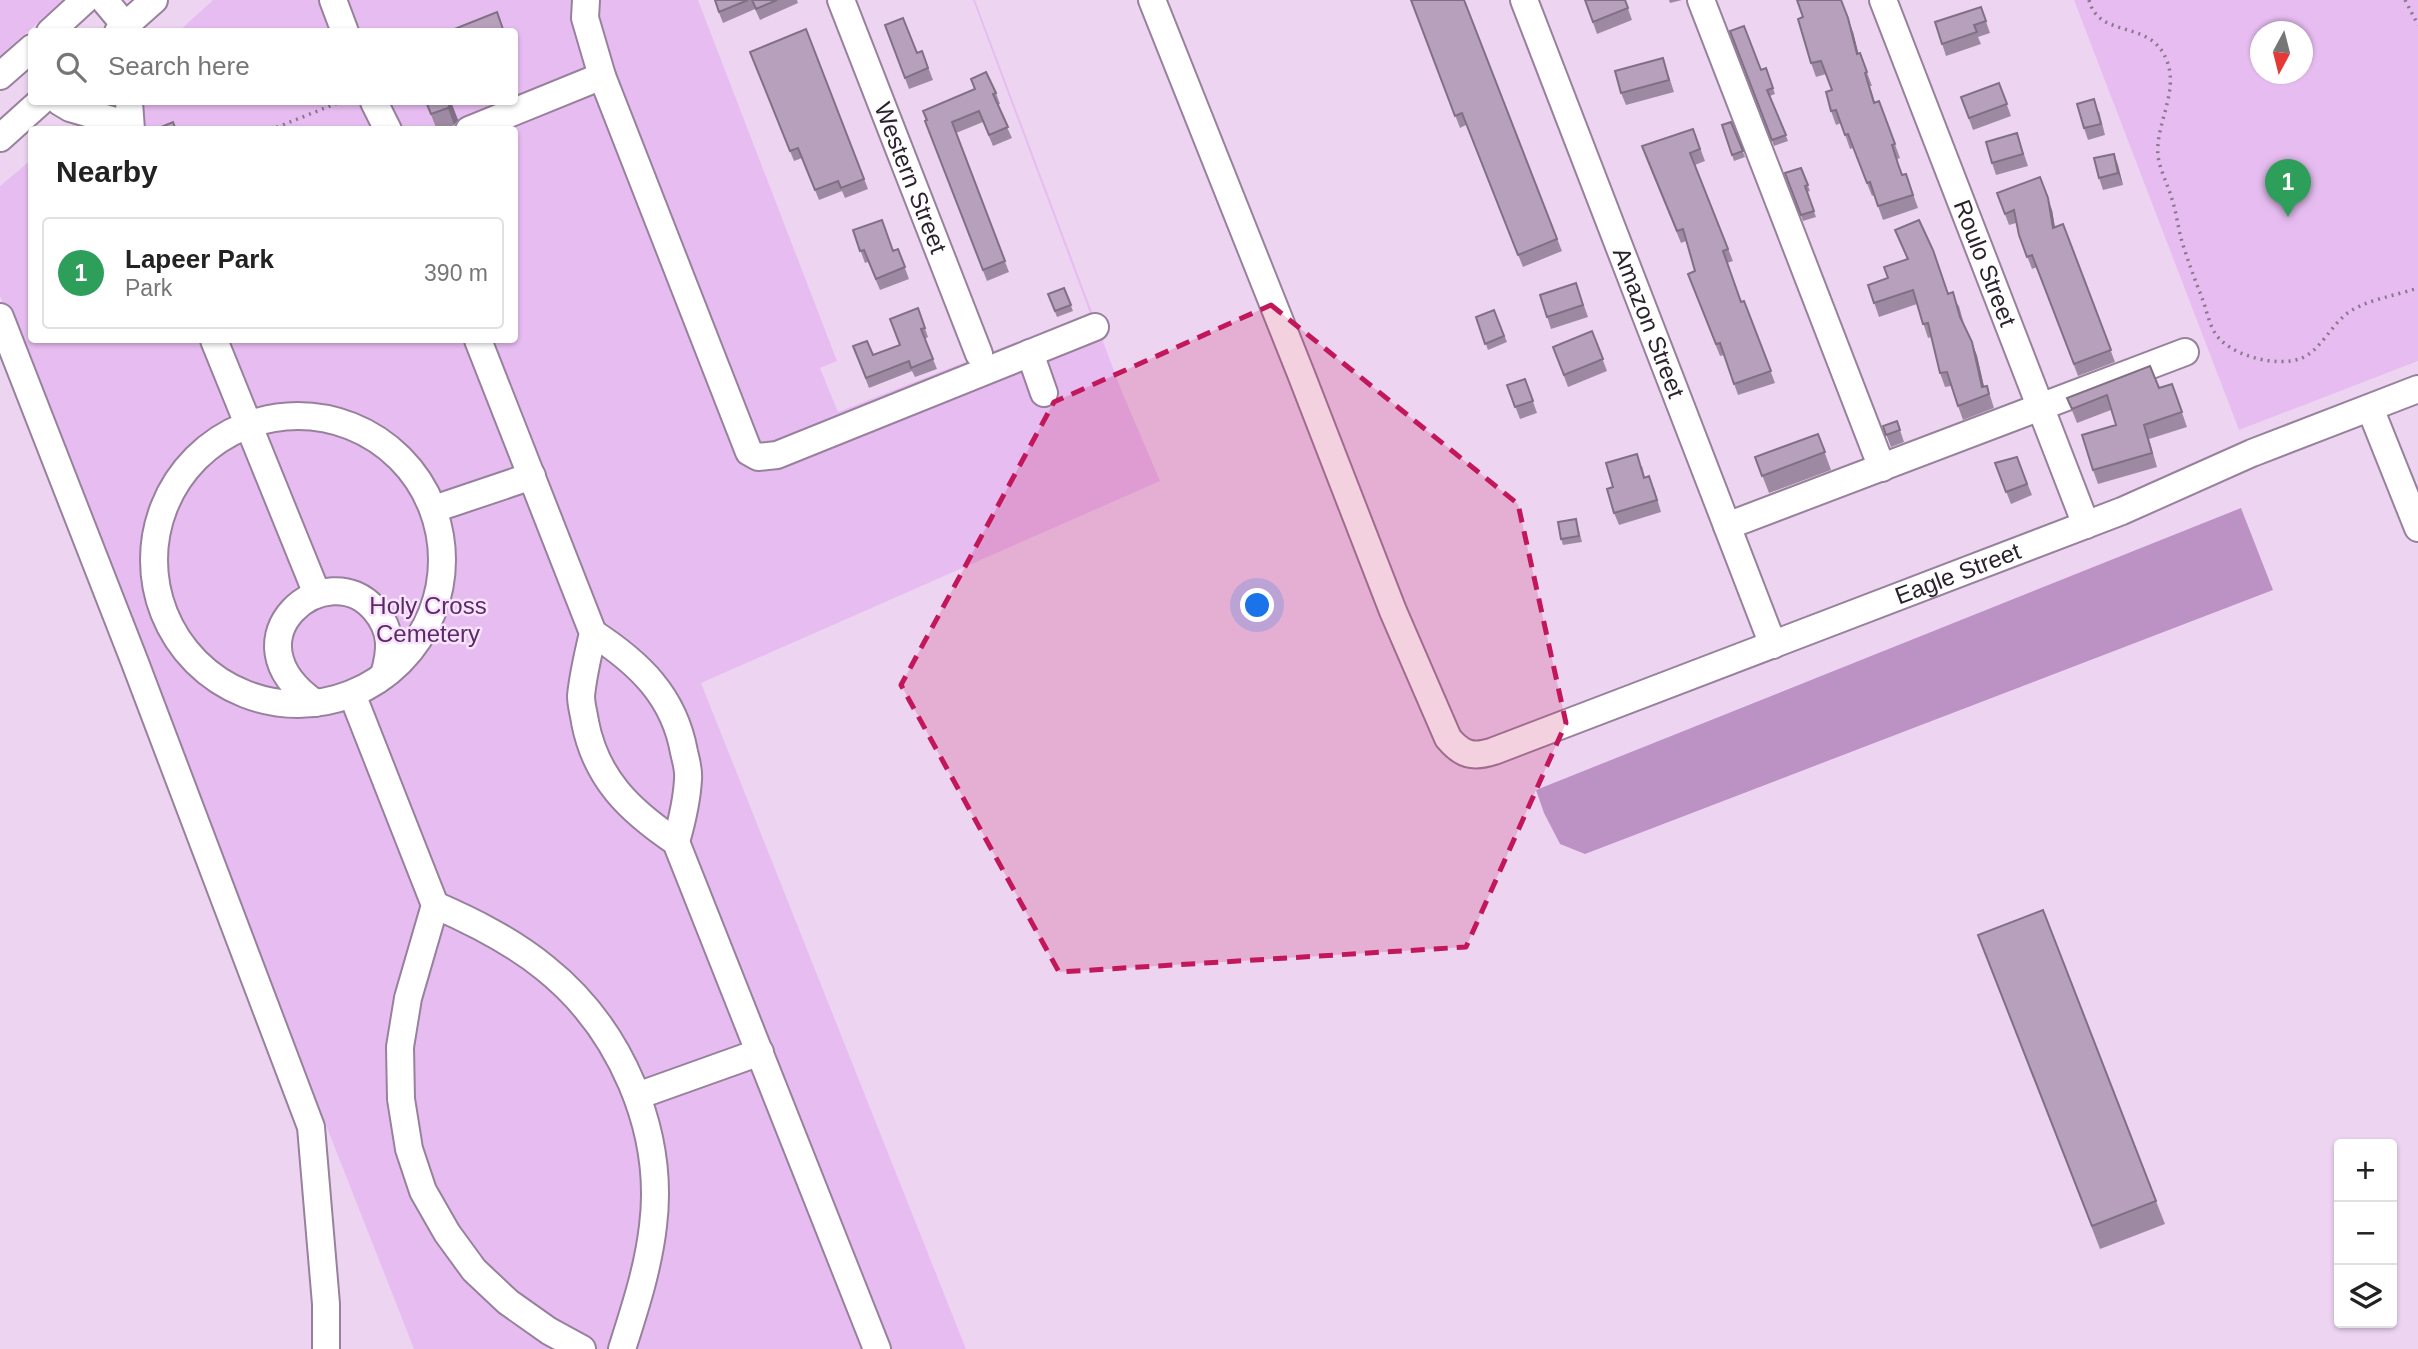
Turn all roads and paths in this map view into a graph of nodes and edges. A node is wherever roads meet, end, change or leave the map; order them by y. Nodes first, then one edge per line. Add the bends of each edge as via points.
1 (85, 0) edge
2 (104, 0) edge
3 (154, 0) edge
4 (586, 0) edge
5 (841, 0) edge
6 (1152, 0) edge
7 (1524, 0) edge
8 (1701, 0) edge
9 (1883, 0) edge
10 (2089, 0) edge
11 (2405, 0) edge
12 (2418, 25) edge
13 (54, 28) edge
14 (122, 28) edge
15 (124, 28) edge
16 (602, 76) junction
17 (37, 105) edge
18 (65, 105) edge
19 (332, 105) edge
20 (376, 105) edge
21 (130, 119) edge
22 (280, 126) edge
23 (386, 126) edge
24 (479, 126) edge
25 (0, 138) edge
26 (2418, 288) edge
27 (0, 317) edge
28 (1094, 327) dead end
29 (215, 343) edge
30 (479, 343) edge
31 (2185, 352) dead end
32 (979, 354) dead end
33 (1030, 354) junction
34 (2418, 389) edge
35 (1044, 393) dead end
36 (2041, 407) junction
37 (2370, 408) junction
38 (247, 425) junction
39 (1882, 468) junction
40 (531, 476) junction
41 (434, 509) junction
42 (2086, 525) junction
43 (1727, 526) junction
44 (2418, 528) edge
45 (317, 594) junction
46 (593, 633) junction
47 (1773, 645) junction
48 (384, 675) junction
49 (352, 694) junction
50 (314, 703) junction
51 (676, 842) junction
52 (435, 905) junction
53 (760, 1052) junction
54 (637, 1096) junction
55 (326, 1349) edge
56 (582, 1349) edge
57 (622, 1349) edge
58 (877, 1349) edge

1 - 13 street
2 - 14 street
3 - 15 street
4 - 16 street via 585,18
5 - 32 street, Western Street
6 - 47 street, Eagle Street via 1393,611 1439,719 1457,749 1479,756
7 - 43 street, Amazon Street
8 - 39 street
9 - 36 street, Roulo Street
10 - 26 path via 2092,13 2103,22 2142,33 2158,44 2168,62 2170,89 2158,156 2183,246 2215,334 2230,348 2277,362 2303,358 2346,314
11 - 12 path
16 - 24 street
16 - 33 street via 749,452 758,457 777,455
17 - 25 street
18 - 21 street
19 - 22 path
20 - 23 street
27 - 55 street via 311,1126
28 - 33 street
29 - 38 street
30 - 40 street
31 - 36 street
33 - 35 street
34 - 37 street, Eagle Street
36 - 39 street
36 - 42 street, Roulo Street
37 - 42 street, Eagle Street
37 - 44 street
38 - 41 street via 292,416 337,421 378,439 411,470
38 - 45 street
38 - 50 street via 213,444 184,471 164,505 155,543 156,583 167,620 188,653 218,680 254,697
39 - 43 street
40 - 41 street
40 - 46 street
41 - 48 street via 443,548 440,587 428,625 405,658
42 - 47 street, Eagle Street
43 - 47 street, Amazon Street
45 - 48 street via 336,591 371,604 390,637
45 - 50 street via 289,614 278,647 288,680
46 - 51 street via 581,699 600,769 645,821
46 - 51 street via 624,654 670,705 689,776
48 - 49 street
49 - 50 street
49 - 52 street
51 - 53 street
52 - 54 street via 504,940 545,968 579,1000 607,1037
52 - 56 street via 408,998 400,1047 408,1149 423,1191 474,1270 508,1302
53 - 54 street
53 - 58 street
54 - 57 street via 646,1121 653,1171 654,1223 646,1272

